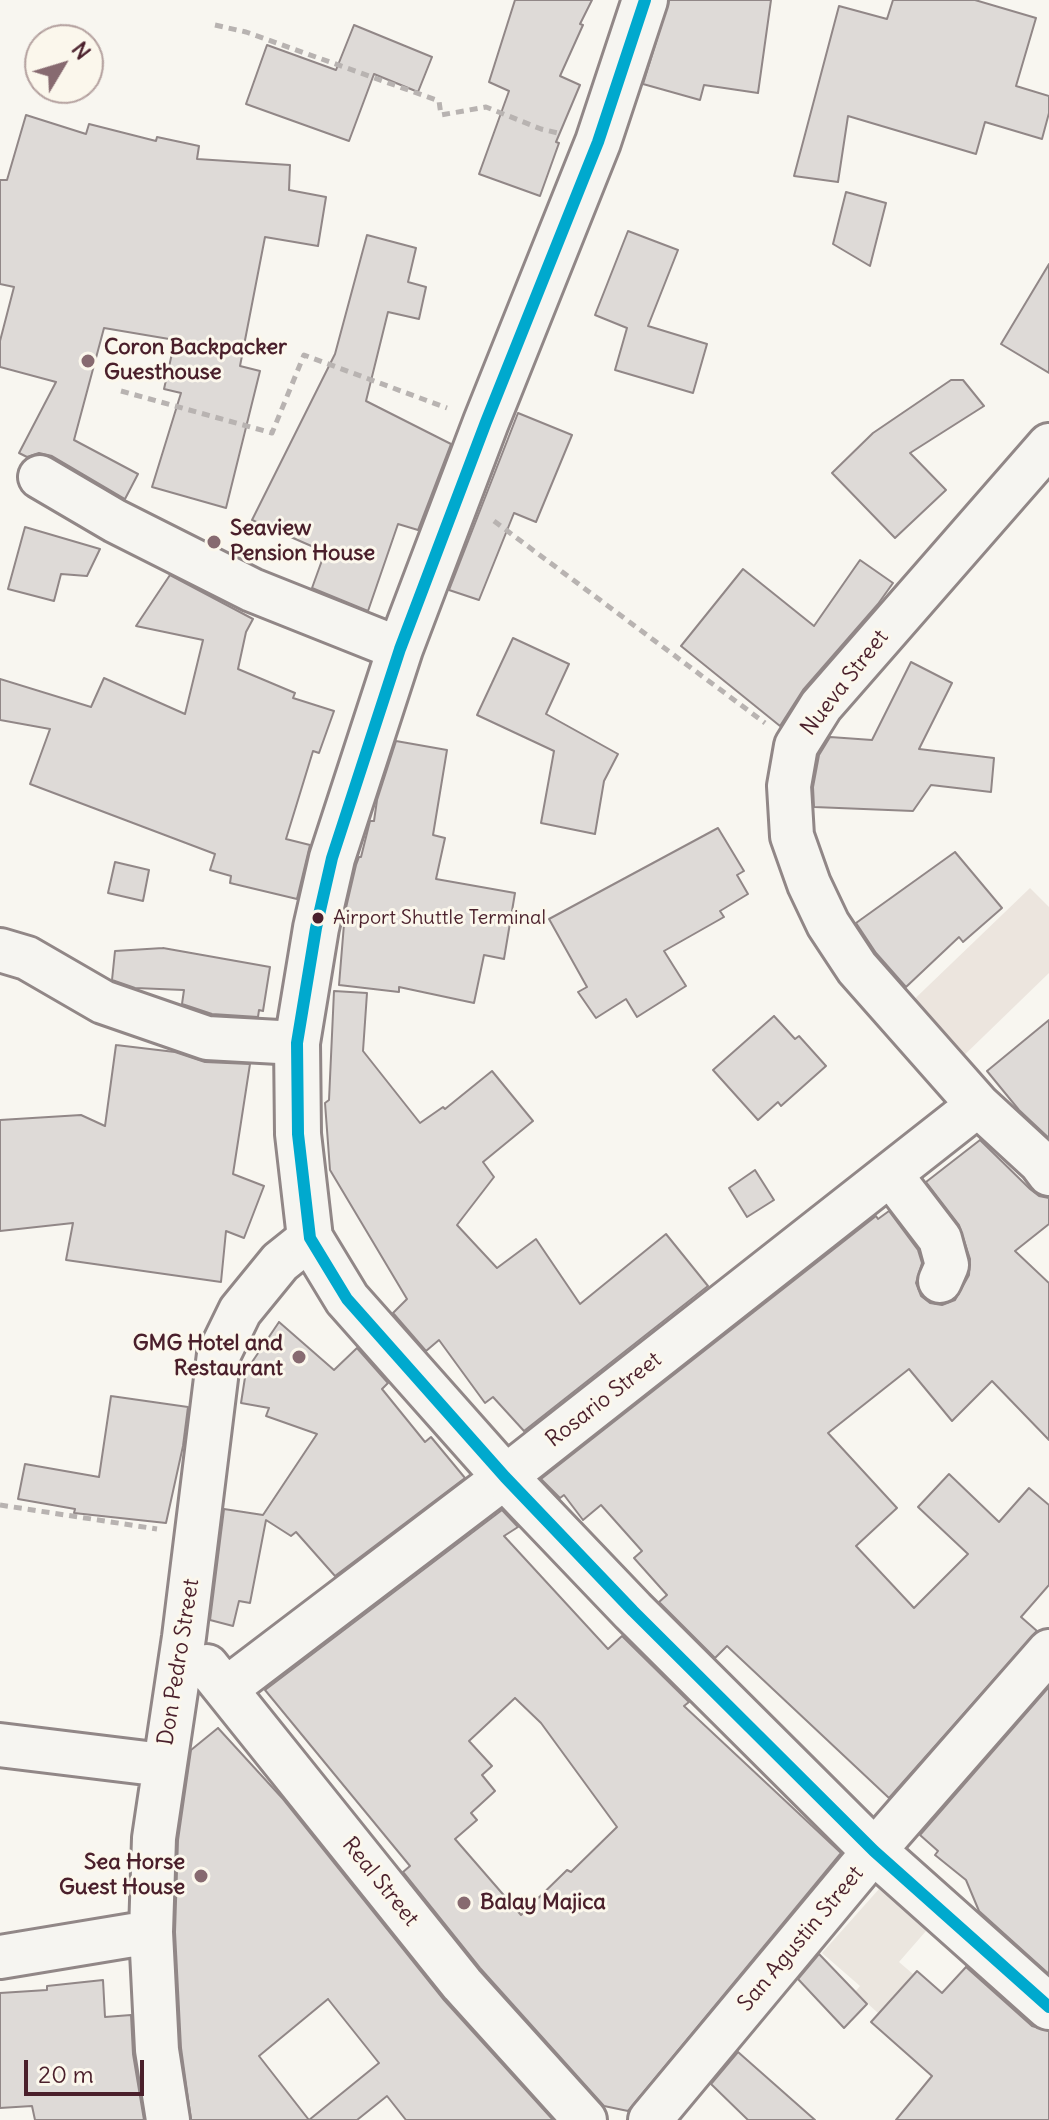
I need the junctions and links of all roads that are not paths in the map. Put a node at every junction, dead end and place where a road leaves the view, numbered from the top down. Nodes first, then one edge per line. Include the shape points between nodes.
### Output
1 (645, 0) edge
2 (1049, 445) edge
3 (40, 477) dead end
4 (400, 649) junction
5 (0, 950) edge
6 (297, 1043) junction
7 (978, 1105) junction
8 (1049, 1174) edge
9 (891, 1175) junction
10 (310, 1238) junction
11 (940, 1281) dead end
12 (505, 1477) junction
13 (184, 1637) junction
14 (1049, 1651) edge
15 (226, 1689) junction
16 (0, 1745) edge
17 (163, 1765) junction
18 (874, 1851) junction
19 (151, 1932) junction
20 (0, 1957) edge
21 (1049, 2007) edge
22 (168, 2120) edge
23 (585, 2120) edge
24 (650, 2120) edge

1 - 4 main road via 598,142
2 - 7 street, Nueva Street via 821,706 796,746 789,786 792,836 828,924 857,968
3 - 4 street via 252,590
4 - 6 main road via 332,858
5 - 6 street via 27,958 103,1002 207,1038
6 - 10 main road via 298,1134
7 - 8 street, Nueva Street
7 - 9 street, Rosario Street
9 - 11 street via 940,1239 947,1265
9 - 12 street, Rosario Street
10 - 12 main road via 347,1299
10 - 13 street, Don Pedro Street via 280,1262 240,1311 219,1354
12 - 15 street, Rosario Street
12 - 18 main road
13 - 15 street, Real Street
13 - 17 street, Don Pedro Street
14 - 18 street, San Agustin Street
15 - 23 street, Real Street via 462,1984
16 - 17 street
17 - 19 street, Don Pedro Street
18 - 21 main road
18 - 24 street, San Agustin Street
19 - 20 street
19 - 22 street, Don Pedro Street via 157,2050

